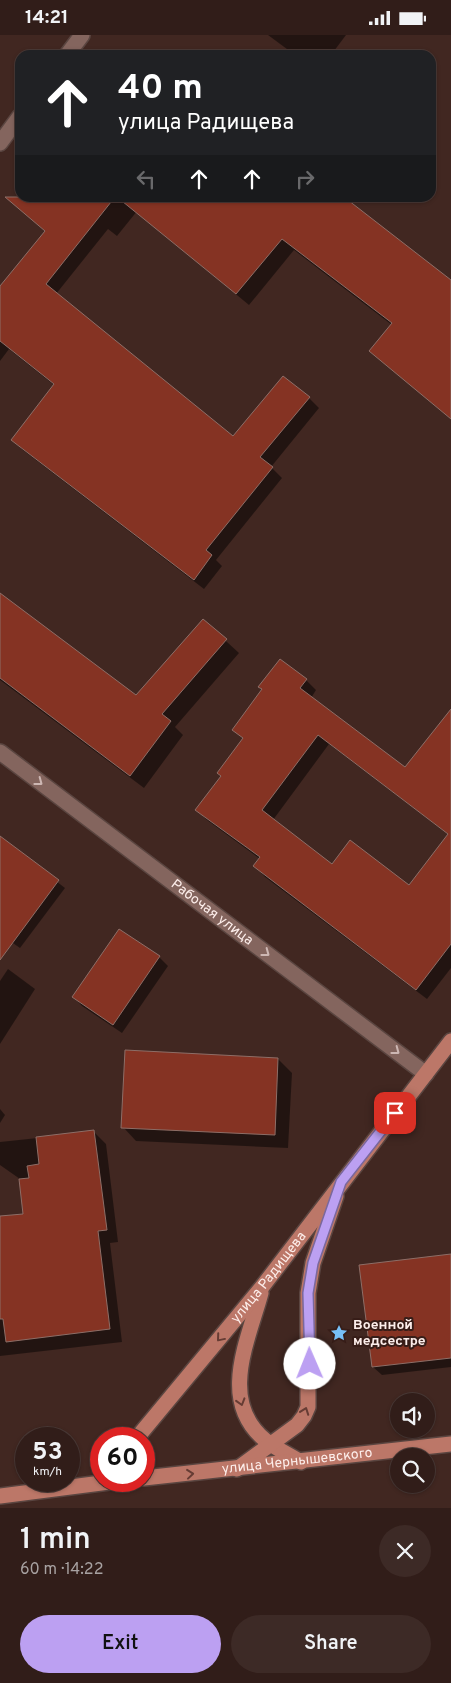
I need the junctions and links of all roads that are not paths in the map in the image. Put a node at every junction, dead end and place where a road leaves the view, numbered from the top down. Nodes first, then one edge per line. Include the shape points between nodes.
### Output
1 (82, 35) edge
2 (71, 50) edge
3 (15, 123) edge
4 (0, 143) edge
5 (0, 752) edge
6 (451, 1041) edge
7 (426, 1074) junction
8 (341, 1182) junction
9 (262, 1287) junction
10 (146, 1427) edge
11 (271, 1443) junction
12 (451, 1444) edge
13 (301, 1462) junction
14 (237, 1469) junction
15 (155, 1478) edge
16 (90, 1483) edge
17 (0, 1496) edge

1 - 2 street
3 - 4 street
5 -> 7 street, Рабочая улица
6 - 7 main road, улица Радищева
7 - 8 main road, улица Радищева
8 - 9 main road, улица Радищева
11 -> 8 main road via 297,1425 308,1407 308,1293 313,1263
9 -> 10 main road, улица Радищева
9 -> 11 main road via 240,1373 238,1394 254,1429
11 - 13 main road
11 - 14 main road
12 - 13 main road, улица Чернышевского
13 - 14 main road, улица Чернышевского
15 -> 14 main road, улица Чернышевского
16 - 17 main road

